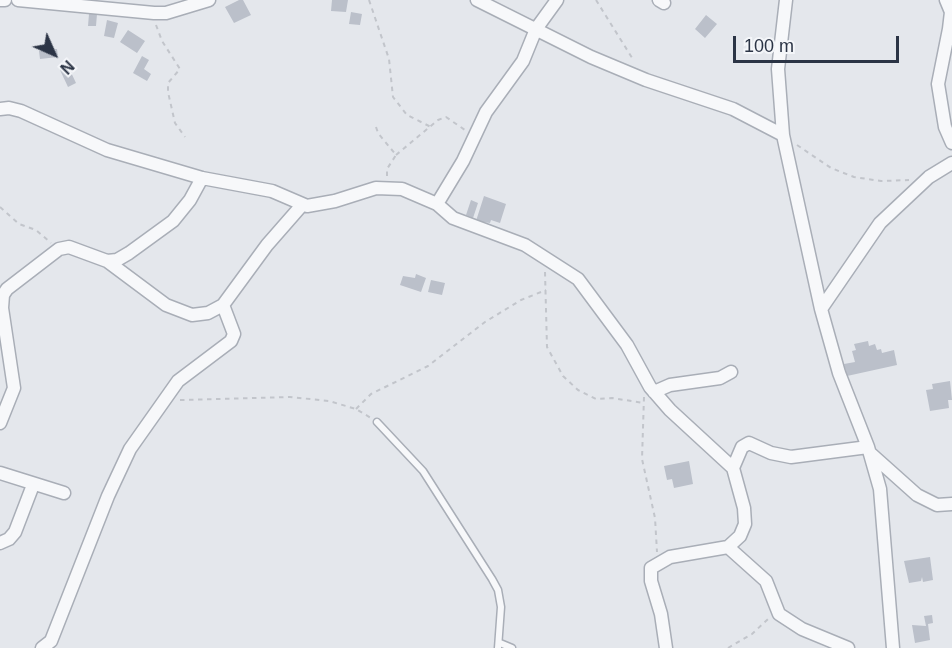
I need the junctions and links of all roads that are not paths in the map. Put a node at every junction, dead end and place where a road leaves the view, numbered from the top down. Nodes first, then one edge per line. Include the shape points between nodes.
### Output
1 (0, 0) edge
2 (5, 0) edge
3 (18, 0) edge
4 (205, 0) edge
5 (477, 0) edge
6 (557, 0) edge
7 (786, 0) edge
8 (946, 0) edge
9 (536, 29) junction
10 (0, 109) edge
11 (783, 135) junction
12 (952, 143) edge
13 (952, 163) edge
14 (202, 178) junction
15 (302, 204) junction
16 (437, 204) junction
17 (107, 261) junction
18 (1, 299) edge
19 (223, 305) junction
20 (821, 309) junction
21 (731, 372) dead end
22 (654, 392) junction
23 (377, 422) road end
24 (0, 423) edge
25 (869, 450) junction
26 (733, 468) junction
27 (0, 473) edge
28 (33, 485) junction
29 (63, 493) dead end
30 (952, 504) edge
31 (0, 543) edge
32 (728, 547) junction
33 (499, 645) edge
34 (42, 648) edge
35 (512, 648) edge
36 (666, 648) edge
37 (848, 648) edge
38 (893, 648) edge

1 - 2 street
3 - 4 street via 154,13
5 - 9 street
6 - 9 street
7 - 11 street via 778,69
8 - 12 street via 951,12 938,84 945,127
9 - 11 street via 646,80 733,109
9 - 16 street via 524,61 486,112
10 - 14 street via 21,111 107,150
11 - 20 street
13 - 20 street via 929,177 880,223
14 - 15 street via 272,191
14 - 17 street via 173,221 129,254
15 - 16 street via 312,206 390,187 414,192
15 - 19 street
16 - 22 street via 453,218 506,237 578,279 627,345
17 - 18 street via 79,249 59,249 7,289
17 - 19 street via 176,310 192,315 208,313
18 - 24 street via 14,388
19 - 34 street via 234,334 231,341 183,376 122,467 51,641
20 - 25 street via 839,373
21 - 22 street via 720,378 670,385
22 - 26 street
23 - 33 lane via 423,471 492,579 501,607
25 - 26 street via 791,457 749,443 736,456
25 - 30 street via 917,495 937,505
25 - 38 street via 879,489
26 - 32 street via 743,500 745,524 740,536
27 - 28 street
28 - 29 street
28 - 31 street via 12,536
32 - 36 street via 670,557 651,568
32 - 37 street via 766,580 779,614 802,629
33 - 35 lane

